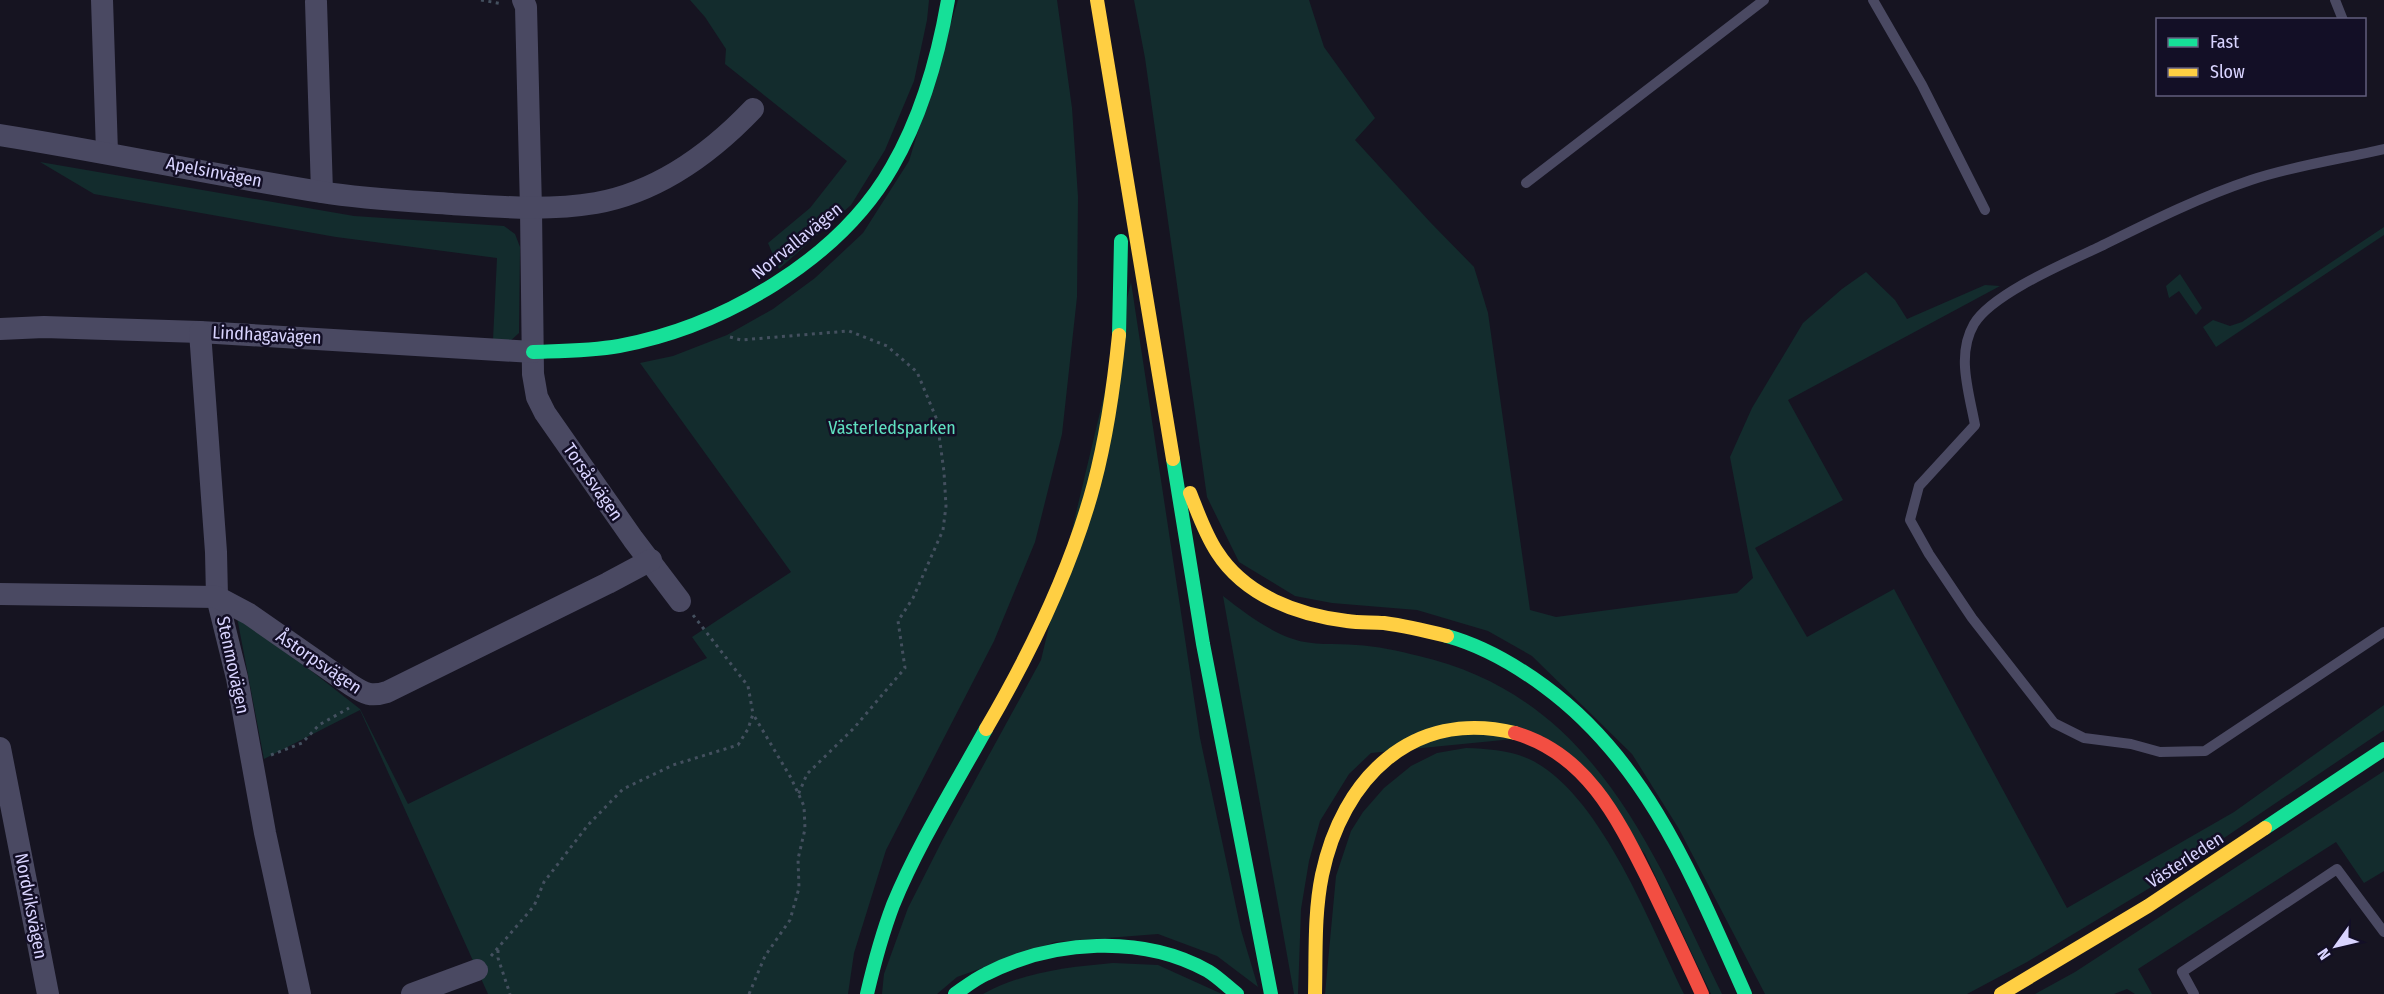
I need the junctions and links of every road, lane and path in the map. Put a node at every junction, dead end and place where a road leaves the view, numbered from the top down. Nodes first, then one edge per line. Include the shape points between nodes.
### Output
1 (102, 0) edge
2 (523, 0) edge
3 (948, 0) edge
4 (1097, 0) edge
5 (1764, 0) edge
6 (1873, 0) edge
7 (2335, 0) edge
8 (315, 2) dead end
9 (2342, 18) edge
10 (753, 110) dead end
11 (0, 135) edge
12 (2384, 149) edge
13 (107, 152) junction
14 (1526, 183) dead end
15 (1128, 188) junction
16 (321, 192) junction
17 (531, 209) junction
18 (1985, 210) dead end
19 (0, 328) edge
20 (200, 332) junction
21 (729, 337) dead end
22 (533, 352) junction
23 (1171, 358) dead end
24 (1190, 493) junction
25 (651, 560) junction
26 (0, 594) edge
27 (217, 597) junction
28 (680, 601) joint
29 (2384, 632) edge
30 (367, 695) junction
31 (753, 714) junction
32 (0, 748) edge
33 (2384, 749) edge
34 (252, 760) junction
35 (798, 795) junction
36 (1265, 891) dead end
37 (2384, 932) edge
38 (498, 949) junction
39 (477, 970) joint
40 (48, 994) edge
41 (300, 994) edge
42 (412, 994) edge
43 (510, 994) edge
44 (749, 994) edge
45 (867, 994) edge
46 (955, 994) edge
47 (1237, 994) edge
48 (1271, 994) edge
49 (1315, 994) edge
50 (1702, 994) edge
51 (1746, 994) edge
52 (2001, 994) edge
53 (2194, 994) edge

1 - 13 street
2 - 17 street
3 - 22 main road, Norrvallavägen via 942,40 911,130 880,184 831,241 765,292 710,321 618,346
4 - 15 main road
5 - 14 lane
6 - 18 lane via 1922,85
7 - 9 lane
8 - 16 street
10 - 17 street, Apelsinvägen via 714,146 643,189 597,202
11 - 13 street, Apelsinvägen
12 - 29 lane via 2253,179 2185,205 1987,308 1965,344 1964,366 1975,425 1919,486 1910,520 1972,618 2054,723 2084,738 2160,752 2205,751
13 - 16 street, Apelsinvägen
15 - 45 main road via 1122,223 1119,335 1089,502 1062,579 1023,663 924,838 896,899
15 - 48 main road via 1201,633
16 - 17 street, Apelsinvägen
17 - 22 street
19 - 20 street, Lindhagavägen
20 - 22 street, Lindhagavägen
20 - 27 street, Stenmovägen
21 - 35 path via 741,340 849,331 887,346 917,372 937,420 946,506 943,530 913,598 898,621 905,668 854,728 807,774
22 - 25 street, Torsåsvägen via 535,387 545,412
23 - 24 main road
24 - 36 main road
24 - 51 main road via 1221,558 1248,586 1265,597 1304,613 1434,633 1477,647 1514,665 1599,734 1642,789 1669,834
25 - 28 street, Torsåsvägen
25 - 30 street, Åstorpsvägen via 387,692
26 - 27 street, Åstorpsvägen
27 - 30 street, Åstorpsvägen via 249,614
27 - 34 street, Stenmovägen
28 - 31 path via 748,686
30 - 34 path via 356,707 347,708 319,725 302,743
31 - 35 path
31 - 38 path via 738,745 673,765 623,789 588,825 544,882 534,906
32 - 40 street, Nordviksvägen
33 - 52 main road, Västerleden via 2148,906
34 - 41 street, Stenmovägen
35 - 44 path via 804,806 805,829 798,859 799,888 790,920 765,956
37 - 53 lane via 2337,869 2182,972
38 - 39 path
38 - 43 path
39 - 42 street
46 - 47 main road via 1014,960 1056,951 1119,946 1187,959 1209,970
49 - 50 main road via 1316,927 1325,860 1346,805 1372,770 1395,750 1434,732 1459,727 1492,727 1523,734 1554,749 1581,771 1624,831

